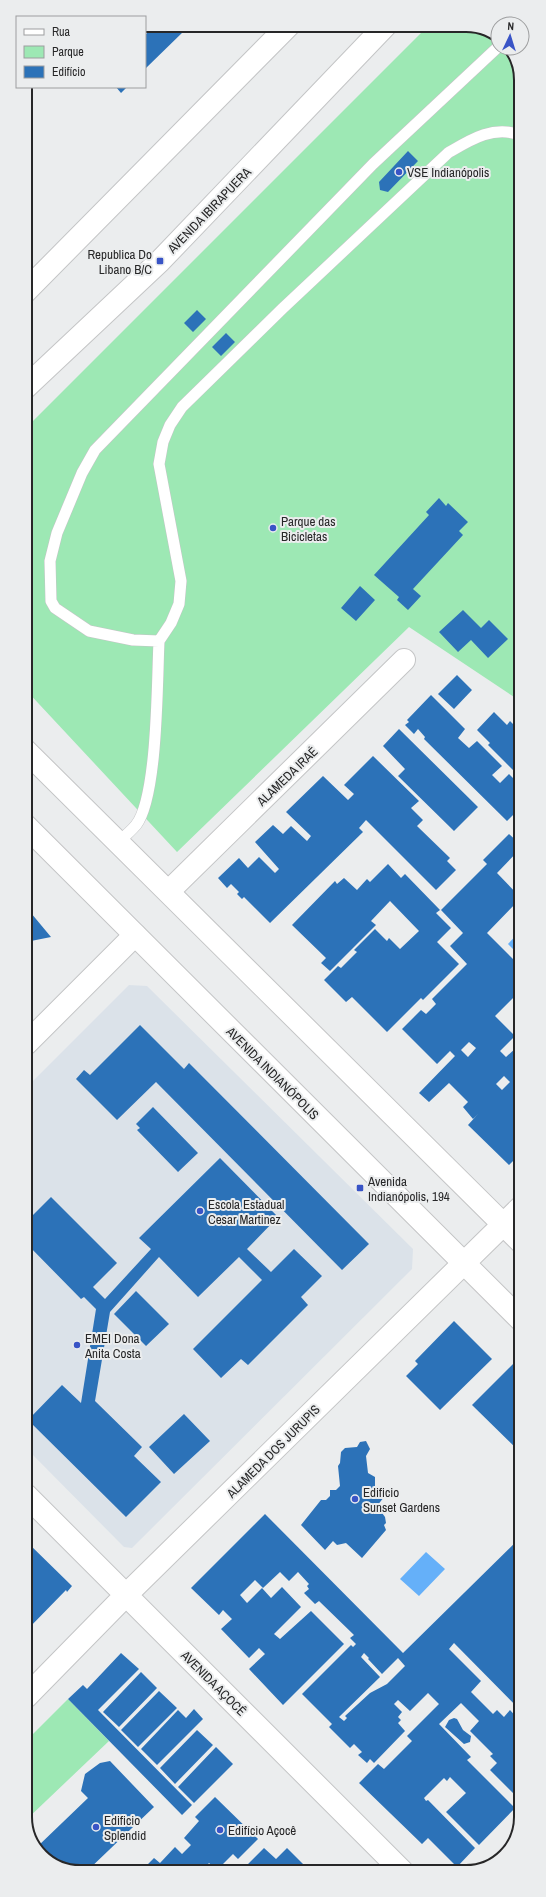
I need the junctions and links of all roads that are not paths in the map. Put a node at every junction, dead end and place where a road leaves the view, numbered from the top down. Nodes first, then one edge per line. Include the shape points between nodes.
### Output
1 (282, 32) edge
2 (379, 32) edge
3 (490, 54) edge
4 (514, 132) edge
5 (32, 285) edge
6 (32, 381) edge
7 (158, 641) junction
8 (404, 660) dead end
9 (32, 757) edge
10 (32, 831) edge
11 (118, 842) junction
12 (169, 891) junction
13 (136, 935) junction
14 (32, 1038) edge
15 (514, 1214) edge
16 (503, 1224) junction
17 (514, 1235) edge
18 (463, 1263) junction
19 (514, 1313) edge
20 (32, 1501) edge
21 (126, 1595) junction
22 (32, 1690) edge
23 (396, 1865) edge

1 - 5 main road
2 - 6 main road, AVENIDA IBIRAPUERA via 160,261
3 - 7 lane via 373,164 95,450 88,462 57,533 50,561 51,601 55,608 88,631 133,640
4 - 7 lane via 493,132 474,138 448,153 282,309 182,407 170,424 159,464 181,581 179,604 171,623
7 - 11 lane via 149,784 144,809 136,825
8 - 12 main road, ALAMEDA IRAÉ
9 - 11 main road
10 - 13 main road, AVENIDA INDIANÓPOLIS
11 - 12 main road
12 - 16 main road
13 - 14 main road
13 - 18 main road, AVENIDA INDIANÓPOLIS
15 - 16 main road, ALAMEDA DOS JURUPIS
16 - 17 main road
16 - 18 main road, ALAMEDA DOS JURUPIS
18 - 19 main road, AVENIDA INDIANÓPOLIS
18 - 21 main road, ALAMEDA DOS JURUPIS
20 - 21 main road, AVENIDA AÇOCÊ
21 - 22 main road, ALAMEDA DOS JURUPIS
21 - 23 main road, AVENIDA AÇOCÊ

